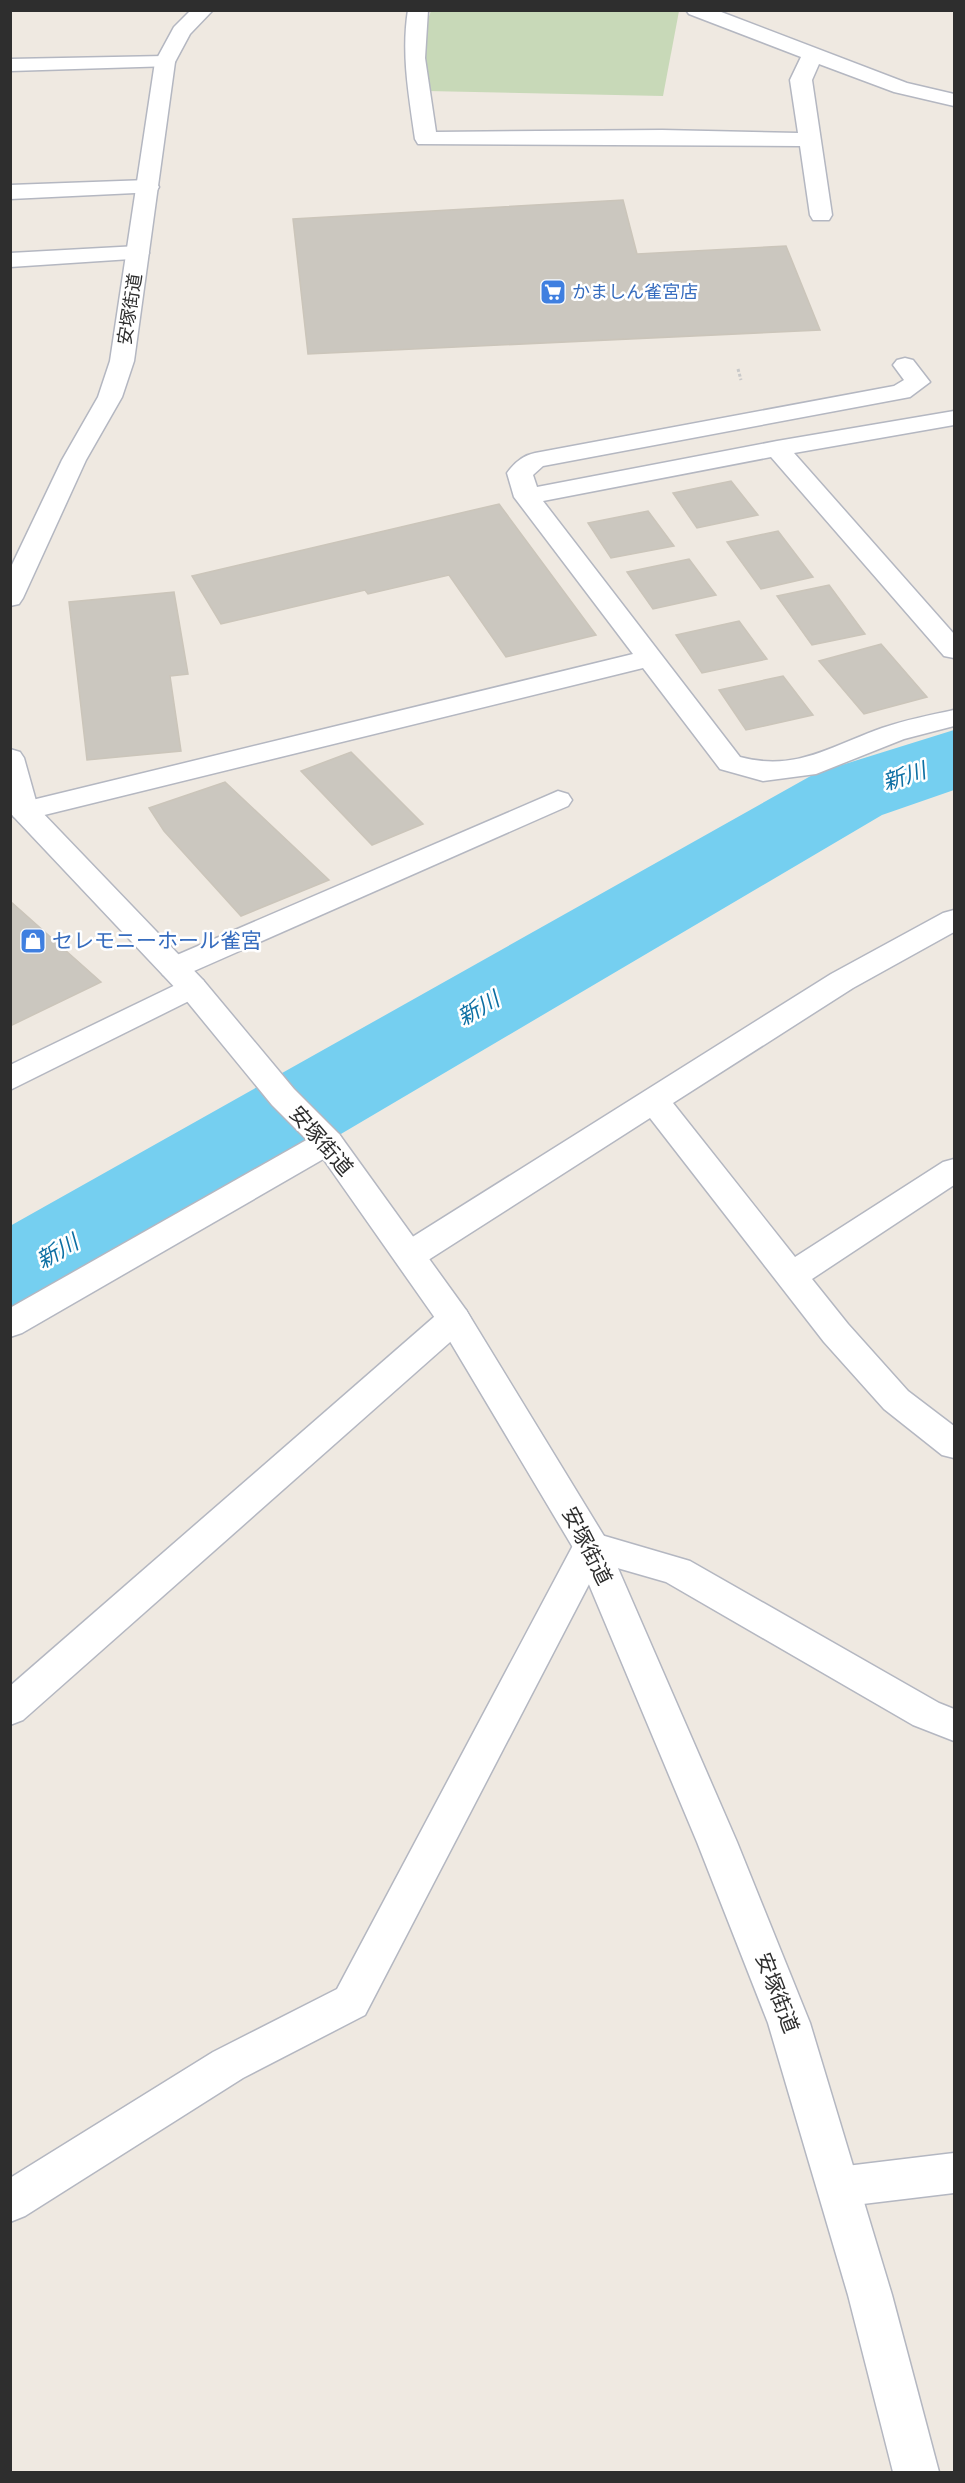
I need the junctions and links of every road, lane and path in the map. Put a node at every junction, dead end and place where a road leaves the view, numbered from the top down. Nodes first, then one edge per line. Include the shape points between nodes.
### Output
1 (203, 10) edge
2 (418, 10) edge
3 (696, 10) edge
4 (812, 55) junction
5 (165, 62) junction
6 (10, 65) edge
7 (954, 100) edge
8 (811, 140) junction
9 (148, 187) junction
10 (10, 192) edge
11 (821, 215) dead end
12 (138, 253) junction
13 (10, 260) edge
14 (905, 365) dead end
15 (954, 418) edge
16 (777, 448) junction
17 (527, 497) junction
18 (10, 598) edge
19 (954, 650) edge
20 (649, 658) junction
21 (954, 718) edge
22 (10, 758) edge
23 (558, 800) dead end
24 (24, 811) junction
25 (954, 920) edge
26 (183, 978) junction
27 (10, 1079) edge
28 (654, 1100) junction
29 (319, 1134) junction
30 (954, 1170) edge
31 (410, 1255) junction
32 (792, 1276) junction
33 (454, 1319) junction
34 (10, 1324) edge
35 (954, 1446) edge
36 (591, 1546) junction
37 (10, 1709) edge
38 (954, 1725) edge
39 (954, 2173) edge
40 (838, 2187) junction
41 (10, 2202) edge
42 (916, 2472) edge

1 - 5 street, 安塚街道 via 181,31
2 - 8 street via 414,26 426,139 662,136
3 - 4 street
4 - 7 street via 902,88
4 - 8 street via 801,80
5 - 6 street
5 - 9 street, 安塚街道
8 - 11 street
9 - 10 street
9 - 12 street, 安塚街道
12 - 13 street
12 - 18 street, 安塚街道 via 122,360 110,397 74,460
14 - 17 street via 918,382 901,392 535,460 520,473
15 - 16 street
16 - 17 street
16 - 19 street
17 - 20 street
20 - 21 street via 730,763 763,772 806,768 894,733
20 - 24 street
22 - 24 street, 安塚街道
23 - 26 street
24 - 26 street, 安塚街道
25 - 28 street via 842,981
26 - 27 street
26 - 29 street, 安塚街道
28 - 31 street
28 - 32 street
29 - 31 street, 安塚街道
29 - 34 street
30 - 32 street
31 - 33 street, 安塚街道
32 - 35 street via 896,1400
33 - 36 street, 安塚街道
33 - 37 street
36 - 38 street via 677,1571 926,1714
36 - 40 street, 安塚街道 via 789,2023
36 - 41 street via 351,2002 228,2065
39 - 40 street
40 - 42 street, 安塚街道

